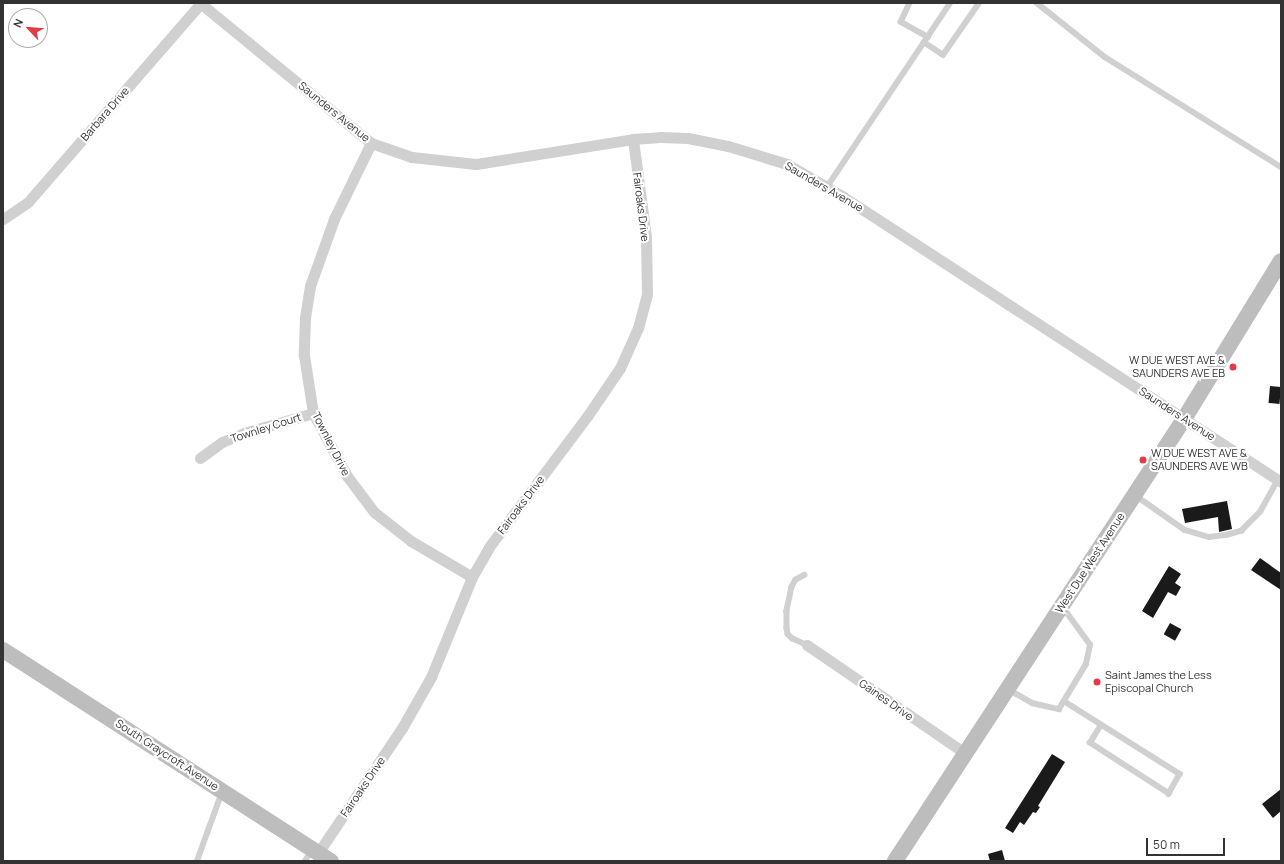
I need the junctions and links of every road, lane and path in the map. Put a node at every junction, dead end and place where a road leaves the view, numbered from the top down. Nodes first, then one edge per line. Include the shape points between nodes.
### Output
1 (201, 3) edge
2 (910, 3) edge
3 (949, 3) edge
4 (979, 3) edge
5 (1037, 3) edge
6 (928, 37) junction
7 (924, 42) junction
8 (633, 139) junction
9 (371, 143) junction
10 (1281, 167) edge
11 (827, 187) junction
12 (3, 219) edge
13 (1281, 261) edge
14 (313, 413) junction
15 (1184, 419) junction
16 (200, 458) dead end
17 (1280, 481) edge
18 (1134, 495) junction
19 (805, 575) dead end
20 (472, 577) junction
21 (1062, 606) junction
22 (807, 645) joint
23 (3, 650) edge
24 (1008, 689) junction
25 (1064, 701) junction
26 (1101, 725) junction
27 (966, 754) junction
28 (222, 791) junction
29 (317, 856) edge
30 (898, 860) edge
31 (198, 861) edge

1 - 9 street, Saunders Avenue
1 - 12 street, Barbara Drive via 28,202
2 - 6 lane via 901,22
3 - 6 lane
4 - 7 lane via 943,55
5 - 10 lane via 1105,57
6 - 7 lane
7 - 11 lane
8 - 9 street, Saunders Avenue via 476,164 412,157
8 - 11 street, Saunders Avenue via 688,138 728,146 787,164
8 - 20 street, Fairoaks Drive via 646,237 648,294 638,328 620,368 584,421 489,547
9 - 14 street, Townley Drive via 334,219 310,286 305,317 304,355
11 - 15 street, Saunders Avenue
13 - 15 main road, West Due West Avenue
14 - 16 street, Townley Court via 237,436 222,442
14 - 20 street, Townley Drive via 347,476 374,512 410,541
15 - 17 street, Saunders Avenue
15 - 18 main road, West Due West Avenue
17 - 18 lane via 1260,512 1241,531 1209,537 1186,530
18 - 21 main road, West Due West Avenue
19 - 22 lane via 796,580 792,587 787,611 787,628 792,638
20 - 29 street, Fairoaks Drive via 431,676 402,728
21 - 24 main road, West Due West Avenue
21 - 25 lane via 1090,645 1086,664
22 - 27 street, Gaines Drive
23 - 28 main road, South Graycroft Avenue
24 - 25 lane via 1032,703 1059,709
24 - 27 main road, West Due West Avenue
25 - 26 lane
26 - 26 lane via 1180,774 1169,794 1090,743
27 - 30 main road, West Due West Avenue
28 - 29 main road, South Graycroft Avenue
28 - 31 lane

